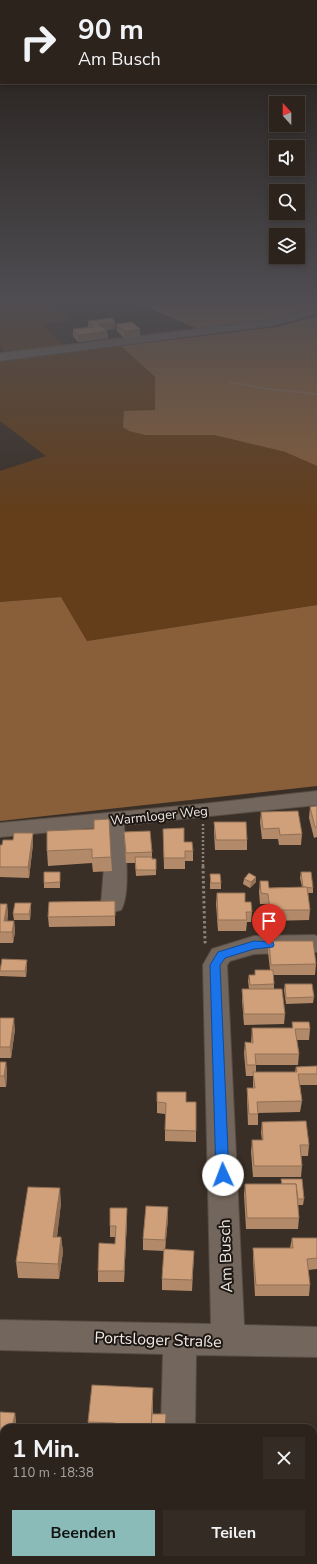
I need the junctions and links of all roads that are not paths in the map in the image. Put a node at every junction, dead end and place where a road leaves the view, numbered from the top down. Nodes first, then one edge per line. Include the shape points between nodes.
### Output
1 (317, 798) edge
2 (113, 820) junction
3 (0, 830) edge
4 (113, 904) edge
5 (314, 944) edge
6 (0, 1334) edge
7 (180, 1339) junction
8 (228, 1341) junction
9 (317, 1342) edge
10 (178, 1424) edge

1 - 2 street, Warmloger Weg
2 - 3 street, Warmloger Weg
2 - 4 street
5 - 8 street, Am Busch via 254,945 221,955 215,965
6 - 7 street, Portsloger Straße
7 - 8 street, Portsloger Straße
7 - 10 street
8 - 9 street, Portsloger Straße

